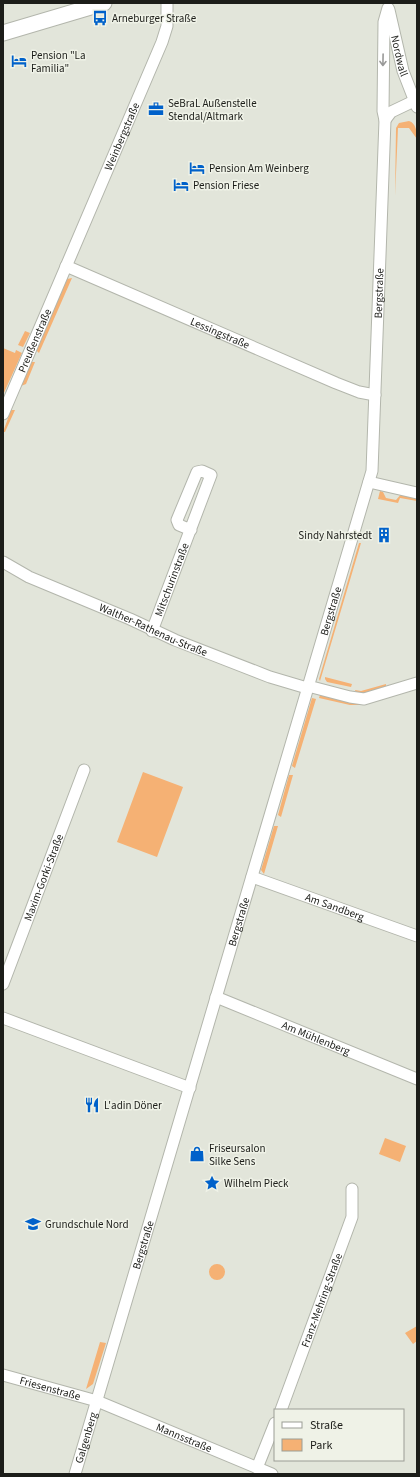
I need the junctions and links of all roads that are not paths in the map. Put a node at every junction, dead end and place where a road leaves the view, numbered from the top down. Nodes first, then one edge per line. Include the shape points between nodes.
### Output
1 (104, 3) edge
2 (167, 3) edge
3 (388, 5) edge
4 (3, 33) edge
5 (416, 104) edge
6 (385, 120) junction
7 (66, 266) junction
8 (375, 395) junction
9 (3, 414) edge
10 (369, 482) junction
11 (417, 493) edge
12 (191, 530) junction
13 (3, 562) edge
14 (152, 631) junction
15 (417, 683) edge
16 (308, 687) junction
17 (84, 770) dead end
18 (252, 877) junction
19 (417, 936) edge
20 (3, 984) edge
21 (216, 997) junction
22 (3, 1018) edge
23 (417, 1079) edge
24 (190, 1088) junction
25 (352, 1189) dead end
26 (3, 1375) edge
27 (97, 1402) junction
28 (281, 1409) edge
29 (274, 1426) edge
30 (257, 1468) junction
31 (75, 1474) edge
32 (272, 1474) edge

1 - 4 main road
2 - 7 street, Weinbergstraße via 167,26 162,42
3 - 5 street, Nordwall via 401,64
3 -> 6 street, Bergstraße via 384,22
5 - 6 street via 391,112
6 - 8 street, Bergstraße
7 - 8 street, Lessingstraße via 336,383
7 - 9 street, Preußenstraße
8 - 10 street, Bergstraße via 373,460
10 - 11 street
10 - 16 street, Bergstraße
12 - 12 street, Mitschurinstraße via 211,475 202,471 197,472 177,520 179,525
12 - 14 street, Mitschurinstraße
13 - 14 street, Walther-Rathenau-Straße via 30,577
14 - 16 street, Walther-Rathenau-Straße via 249,669
15 - 16 street, Walther-Rathenau-Straße via 364,699
16 - 18 street, Bergstraße
17 - 20 street, Maxim-Gorki-Straße
18 - 19 street, Am Sandberg
18 - 21 street, Bergstraße
21 - 23 street, Am Mühlenberg
21 - 24 street, Bergstraße
22 - 24 street
24 - 27 street, Bergstraße
25 - 28 street, Franz-Mehring-Straße via 352,1217
26 - 27 street, Friesenstraße
27 - 30 street, Mannsstraße
27 - 31 street, Galgenberg
29 - 30 street
30 - 32 street, Mannsstraße

